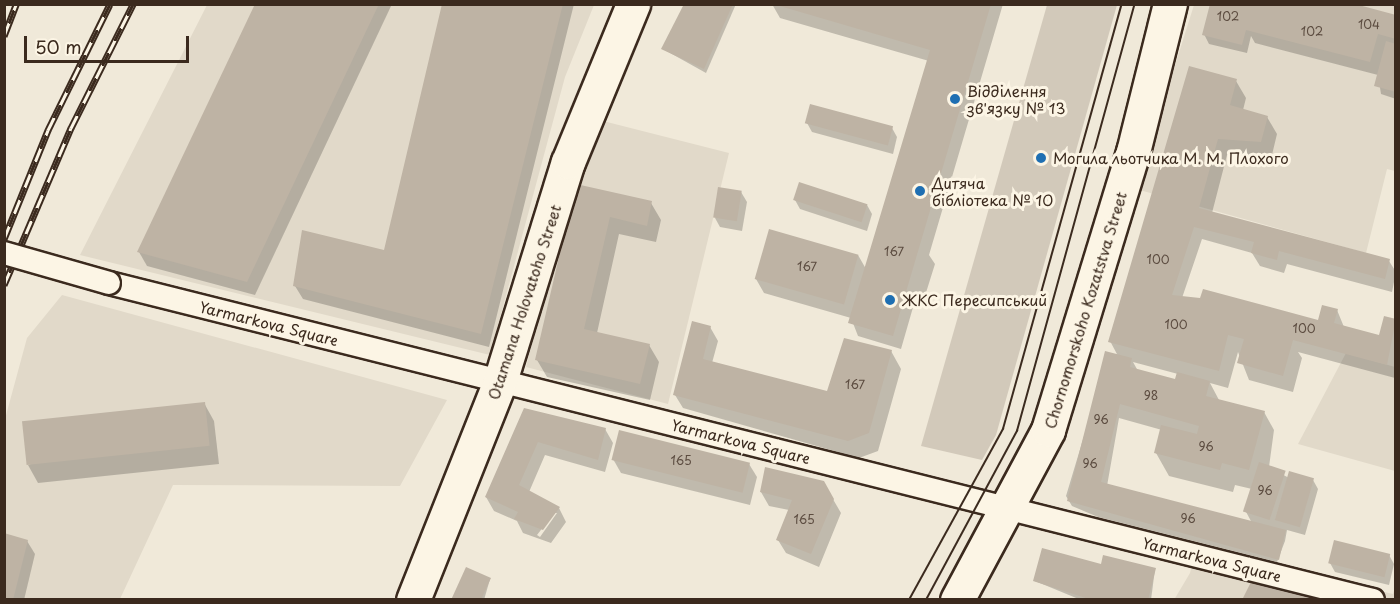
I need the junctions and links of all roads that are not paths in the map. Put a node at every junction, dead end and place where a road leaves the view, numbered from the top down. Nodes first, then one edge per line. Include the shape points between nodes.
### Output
1 (633, 4) edge
2 (1170, 4) edge
3 (4, 253) edge
4 (500, 381) junction
5 (1007, 508) junction
6 (413, 600) edge
7 (957, 600) edge
8 (1373, 600) edge

1 - 4 main road, Otamana Holovatoho Street via 568,162
2 - 5 main road, Chornomorskoho Kozatstva Street via 1133,152 1048,430
3 - 4 street, Yarmarkova Square, bridge
4 - 5 street, Yarmarkova Square
4 - 6 main road, Otamana Holovatoho Street
5 - 7 main road, Chornomorskoho Kozatstva Street
5 - 8 street, Yarmarkova Square

